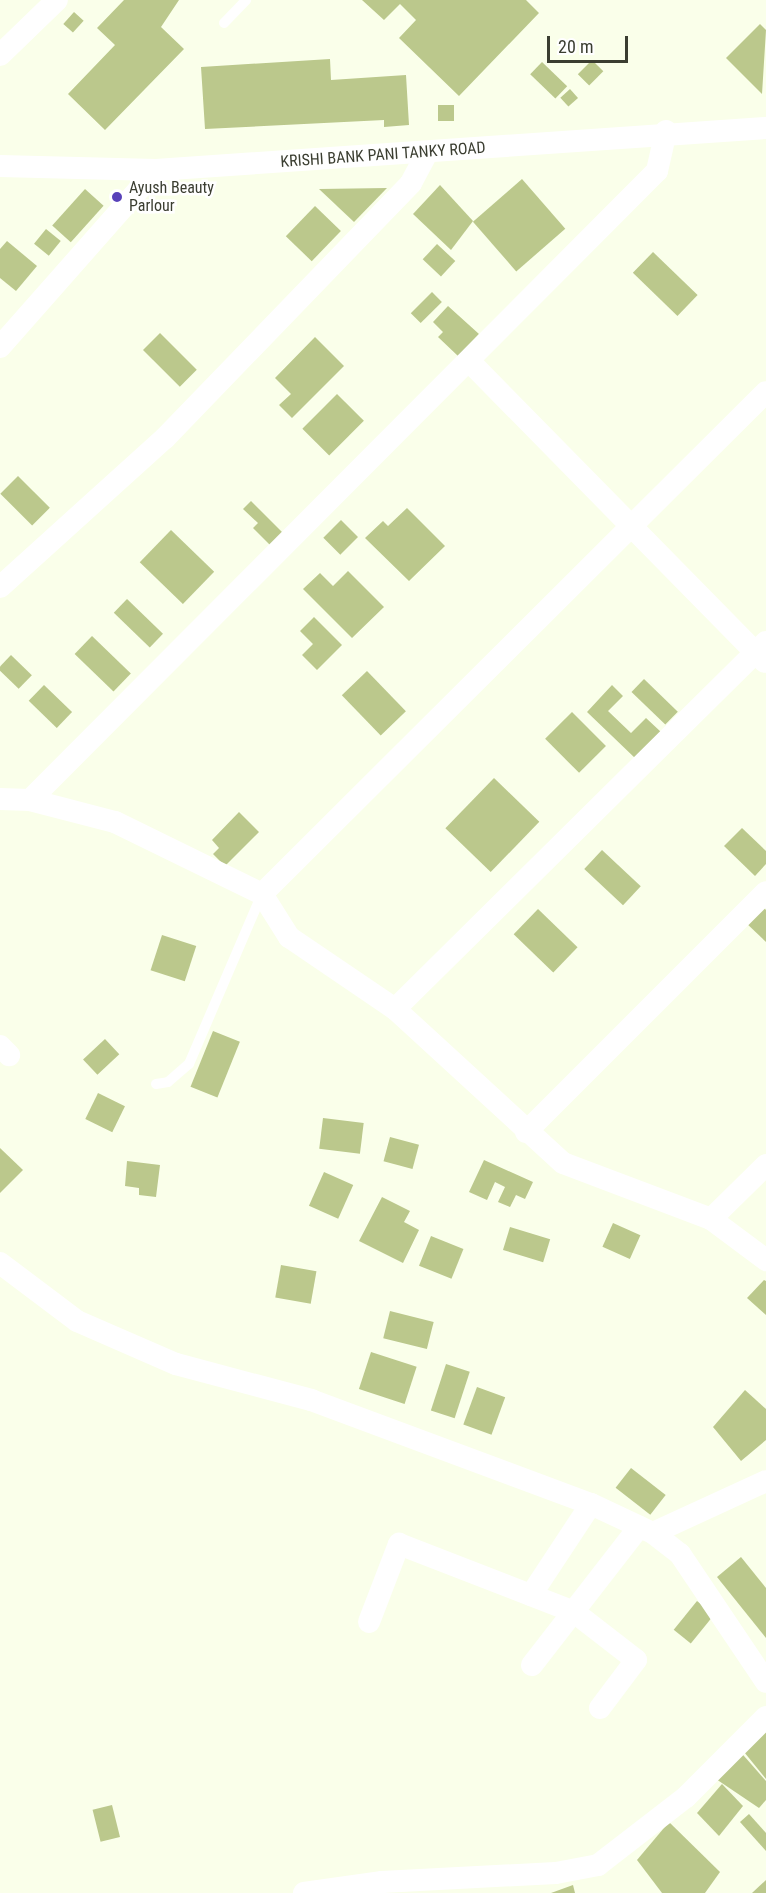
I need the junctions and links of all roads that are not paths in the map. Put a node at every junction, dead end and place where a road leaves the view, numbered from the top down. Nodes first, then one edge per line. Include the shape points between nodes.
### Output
1 (57, 0) edge
2 (246, 0) edge
3 (224, 23) dead end
4 (0, 55) edge
5 (766, 128) edge
6 (666, 131) junction
7 (427, 153) junction
8 (0, 166) edge
9 (156, 170) junction
10 (0, 347) edge
11 (471, 363) junction
12 (766, 392) edge
13 (628, 526) junction
14 (0, 587) edge
15 (762, 652) edge
16 (0, 799) edge
17 (30, 800) junction
18 (766, 892) edge
19 (262, 894) junction
20 (395, 1009) junction
21 (156, 1084) dead end
22 (526, 1132) junction
23 (766, 1165) edge
24 (711, 1219) junction
25 (766, 1260) edge
26 (0, 1263) edge
27 (766, 1481) edge
28 (591, 1504) junction
29 (646, 1530) junction
30 (531, 1595) junction
31 (574, 1612) junction
32 (369, 1622) dead end
33 (532, 1665) dead end
34 (766, 1682) edge
35 (600, 1708) dead end
36 (766, 1718) edge
37 (304, 1893) edge

1 - 4 street
2 - 3 lane
5 - 6 street, KRISHI BANK PANI TANKY ROAD
6 - 7 street, KRISHI BANK PANI TANKY ROAD
6 - 11 street via 657,171 553,271
7 - 9 street, KRISHI BANK PANI TANKY ROAD
7 - 14 street via 411,183 165,438
8 - 9 street, KRISHI BANK PANI TANKY ROAD
9 - 10 street
11 - 13 street
11 - 17 street
12 - 13 street
13 - 15 street
13 - 19 street
15 - 20 street
16 - 17 street
17 - 19 street via 115,822
18 - 22 street
19 - 20 street via 289,937
19 - 21 lane via 189,1064 168,1082
20 - 22 street
22 - 24 street via 562,1163
23 - 24 street
24 - 25 street
26 - 28 street via 77,1321 176,1364 311,1400
27 - 29 street
28 - 29 street
28 - 30 street
29 - 31 street
29 - 34 street via 680,1554
30 - 31 street
30 - 32 street via 399,1544
31 - 33 street
31 - 35 street via 636,1660
36 - 37 street via 687,1797 598,1865 556,1873 382,1882

